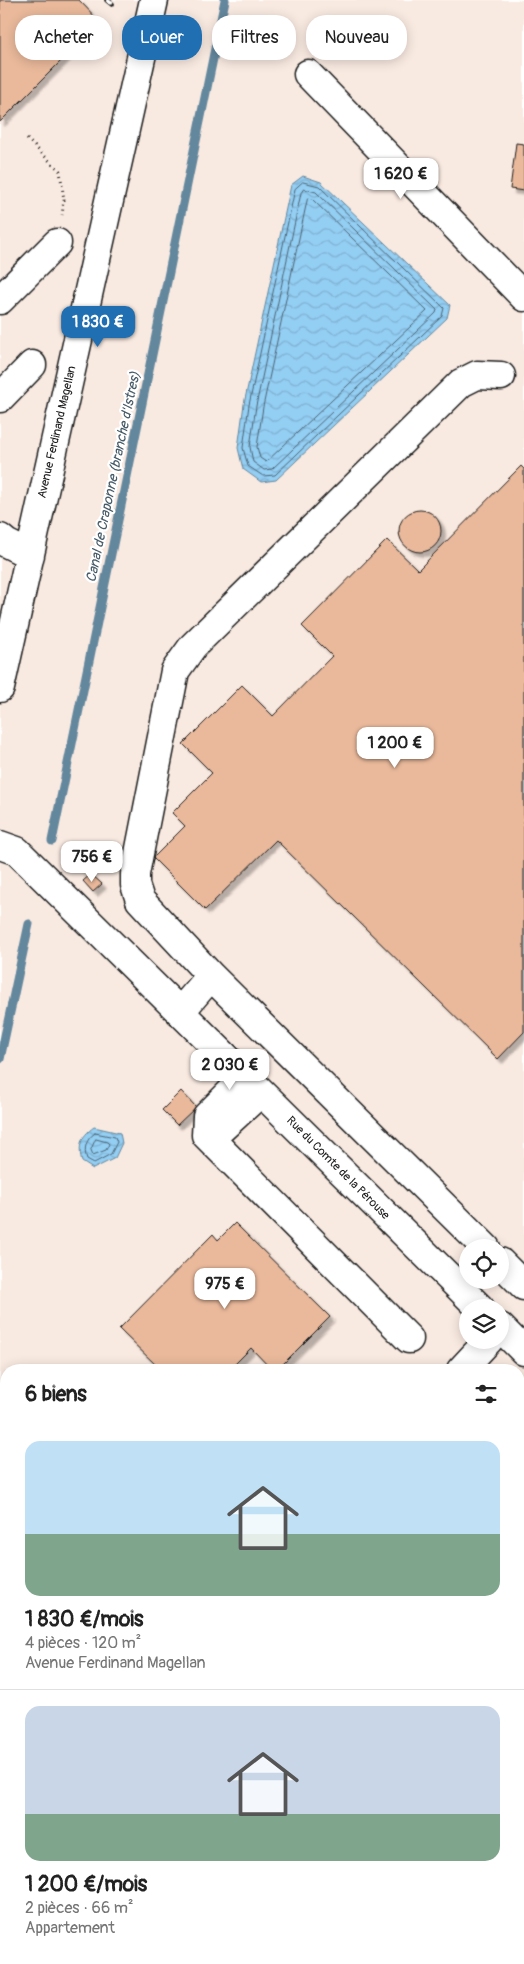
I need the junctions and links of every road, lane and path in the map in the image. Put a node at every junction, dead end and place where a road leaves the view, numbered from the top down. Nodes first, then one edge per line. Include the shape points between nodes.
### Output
1 (154, 0) edge
2 (308, 74) dead end
3 (27, 139) dead end
4 (57, 243) joint
5 (524, 297) edge
6 (0, 300) edge
7 (32, 365) dead end
8 (501, 376) dead end
9 (0, 398) edge
10 (0, 538) edge
11 (30, 556) junction
12 (5, 614) edge
13 (0, 688) edge
14 (0, 845) edge
15 (211, 976) junction
16 (180, 1012) junction
17 (253, 1084) junction
18 (477, 1239) edge
19 (509, 1271) edge
20 (524, 1286) edge
21 (471, 1299) edge
22 (509, 1337) edge
23 (409, 1339) dead end
24 (480, 1349) edge
25 (524, 1351) edge
26 (464, 1364) edge

1 - 11 street, Avenue Ferdinand Magellan
2 - 5 street
3 - 4 path via 60,171 64,200
4 - 6 street
7 - 9 street
8 - 15 street via 477,375 461,382 193,646 175,671 135,885 140,900
10 - 11 street
11 - 12 street, Avenue Ferdinand Magellan
12 - 13 street, Avenue Ferdinand Magellan
14 - 16 street, Rue du Comte de la Pérouse via 17,851
15 - 16 street
15 - 18 street
16 - 17 street, Rue du Comte de la Pérouse
17 - 21 street, Rue du Comte de la Pérouse
17 - 23 street via 207,1116 206,1135
19 - 20 street
22 - 25 street
24 - 26 street

